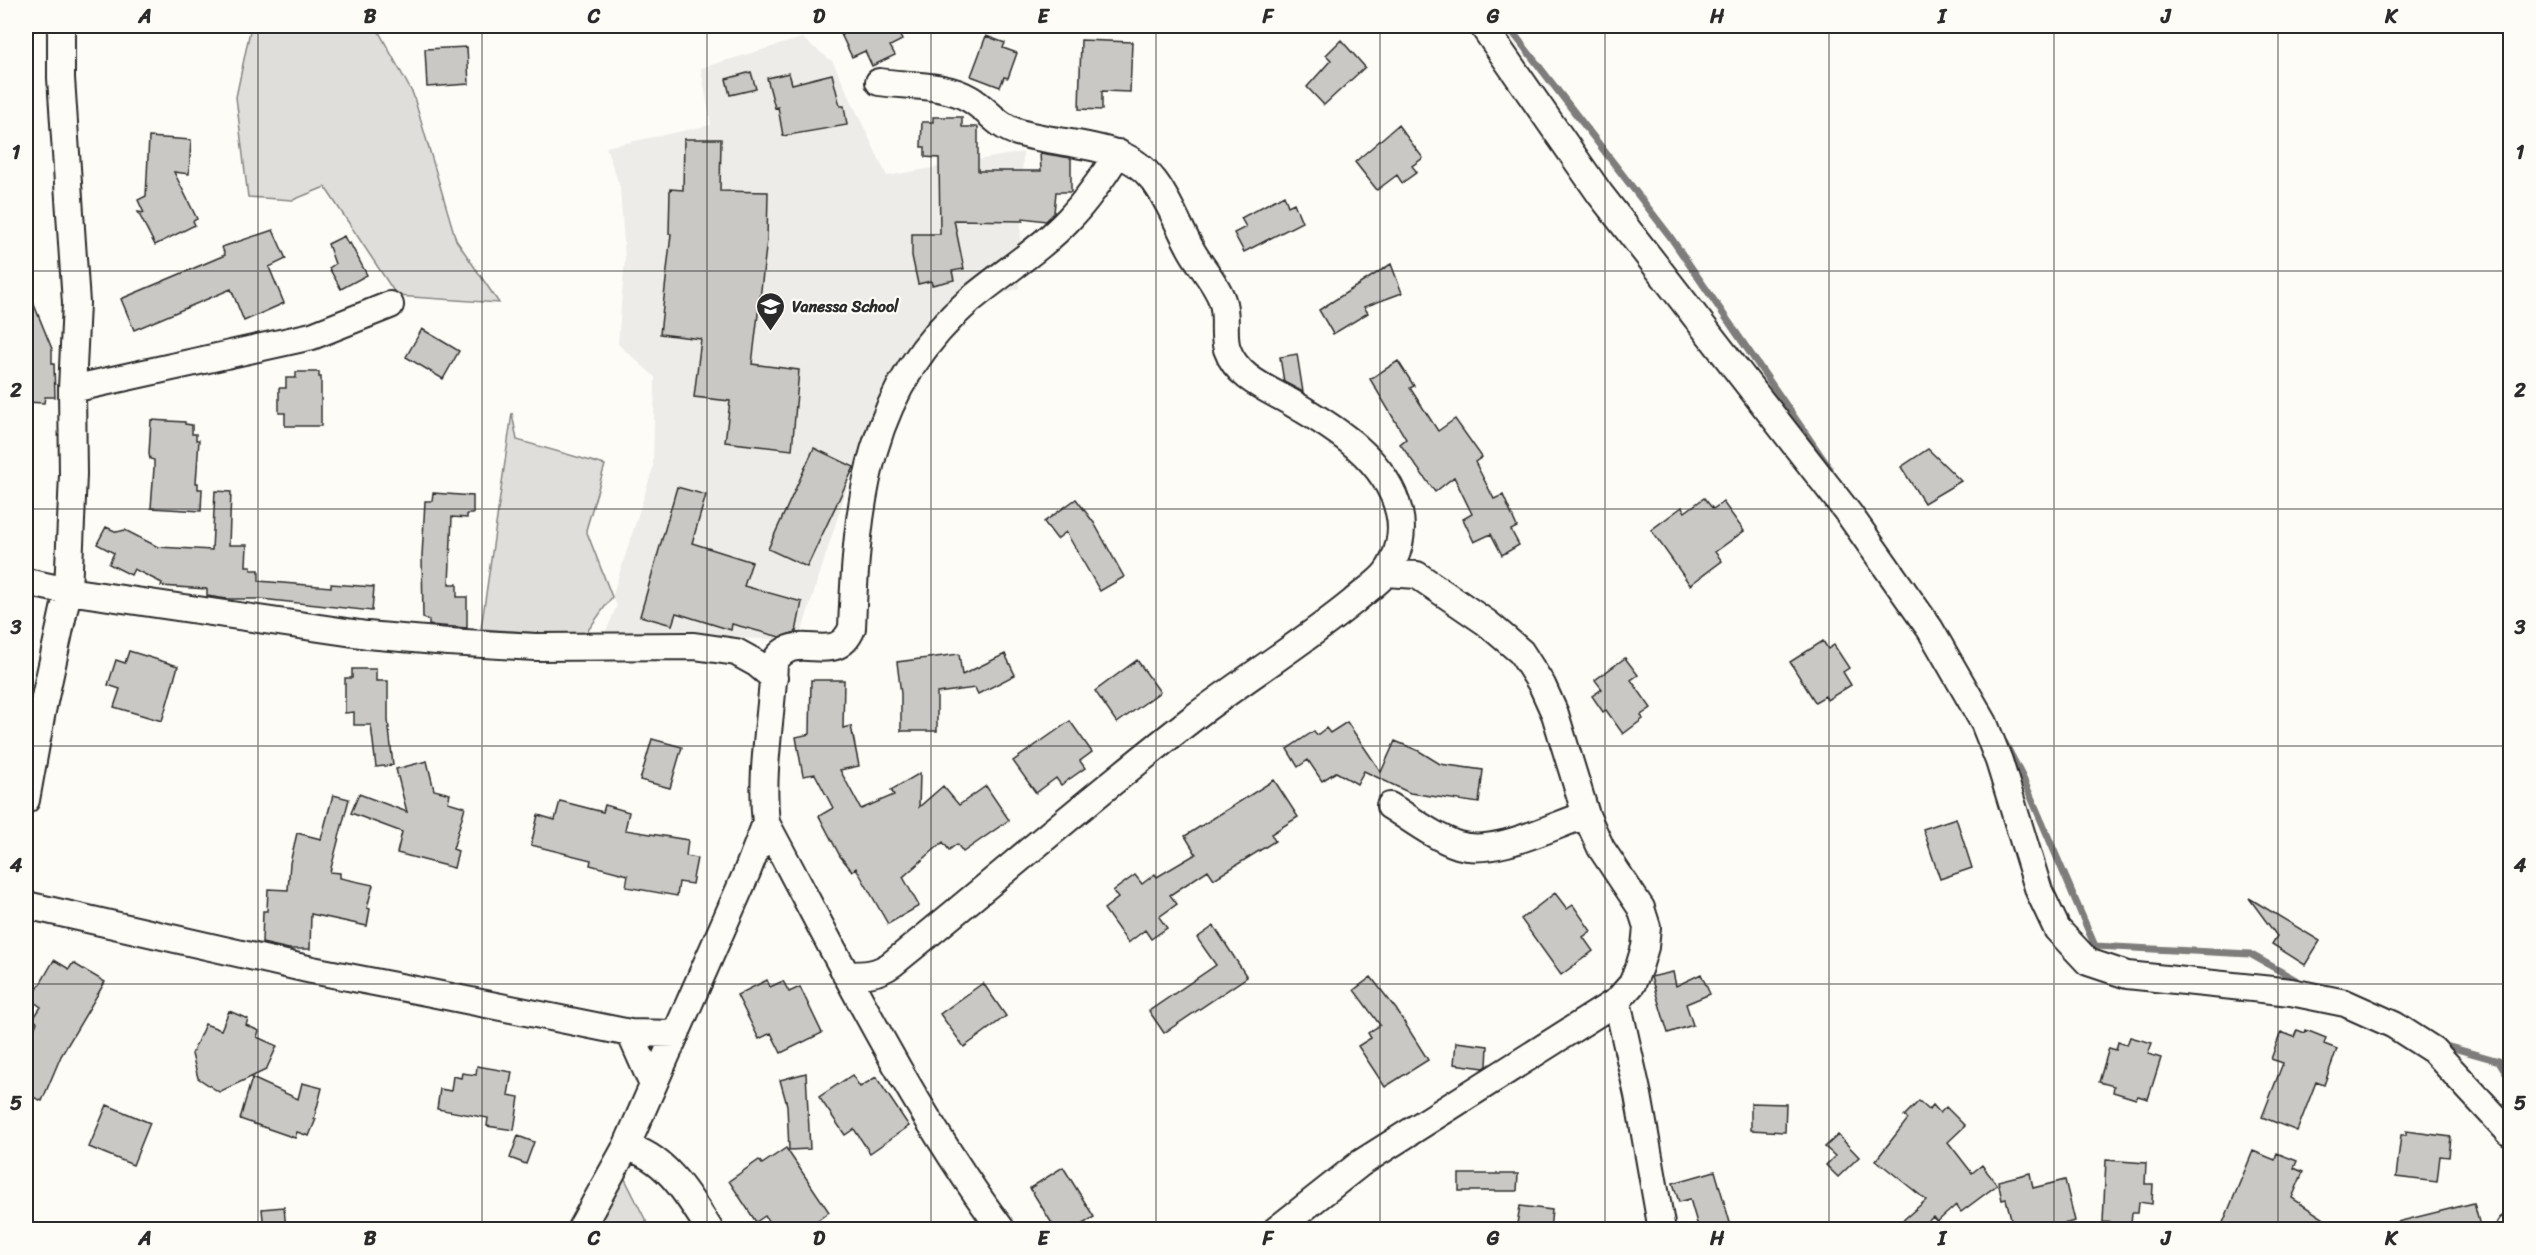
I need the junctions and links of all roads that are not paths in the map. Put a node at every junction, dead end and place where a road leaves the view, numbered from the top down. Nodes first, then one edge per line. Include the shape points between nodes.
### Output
1 (61, 26) edge
2 (1483, 26) edge
3 (879, 82) dead end
4 (1118, 153) junction
5 (390, 305) dead end
6 (72, 389) junction
7 (1386, 573) junction
8 (26, 582) edge
9 (68, 591) junction
10 (774, 678) junction
11 (26, 800) edge
12 (1390, 806) dead end
13 (1586, 816) junction
14 (766, 823) junction
15 (747, 872) junction
16 (794, 876) junction
17 (26, 905) edge
18 (846, 975) junction
19 (1617, 1001) junction
20 (630, 1033) junction
21 (676, 1034) junction
22 (653, 1085) junction
23 (2511, 1132) edge
24 (626, 1147) junction
25 (580, 1230) edge
26 (710, 1230) edge
27 (1002, 1230) edge
28 (1276, 1230) edge
29 (1662, 1230) edge

1 - 6 street via 76,303
2 - 23 street via 1600,194 1849,514 1930,629 1984,723 2039,891 2057,929 2088,962 2127,975 2291,992 2345,1004 2394,1024 2433,1050
3 - 4 street via 947,90 967,97 1012,131
4 - 7 street via 1153,178 1185,240 1218,291 1225,314 1227,348 1233,361 1259,385 1335,430 1369,458 1390,483 1402,532
4 - 10 street via 1098,186 1067,221 969,301 909,373 884,417 861,501 852,628 841,645 793,646 783,650 774,663
5 - 6 street via 312,336
6 - 9 street
7 - 13 street via 1417,575 1431,583 1521,652 1555,714
7 - 18 street via 1312,633 1198,715 883,971
8 - 9 street
9 - 10 street via 367,635 535,647 694,646 736,652
9 - 11 street
10 - 14 street via 765,767
12 - 13 street via 1447,840 1474,848 1497,846
13 - 19 street via 1601,848 1641,908 1647,927 1645,947 1632,984
14 - 15 street
14 - 16 street
15 - 16 street
15 - 21 street
16 - 18 street
17 - 20 street via 312,970
18 - 27 street via 939,1136
19 - 28 street via 1361,1163
19 - 29 street
20 - 21 street
20 - 22 street
21 - 22 street
22 - 24 street
24 - 25 street
24 - 26 street via 655,1158

